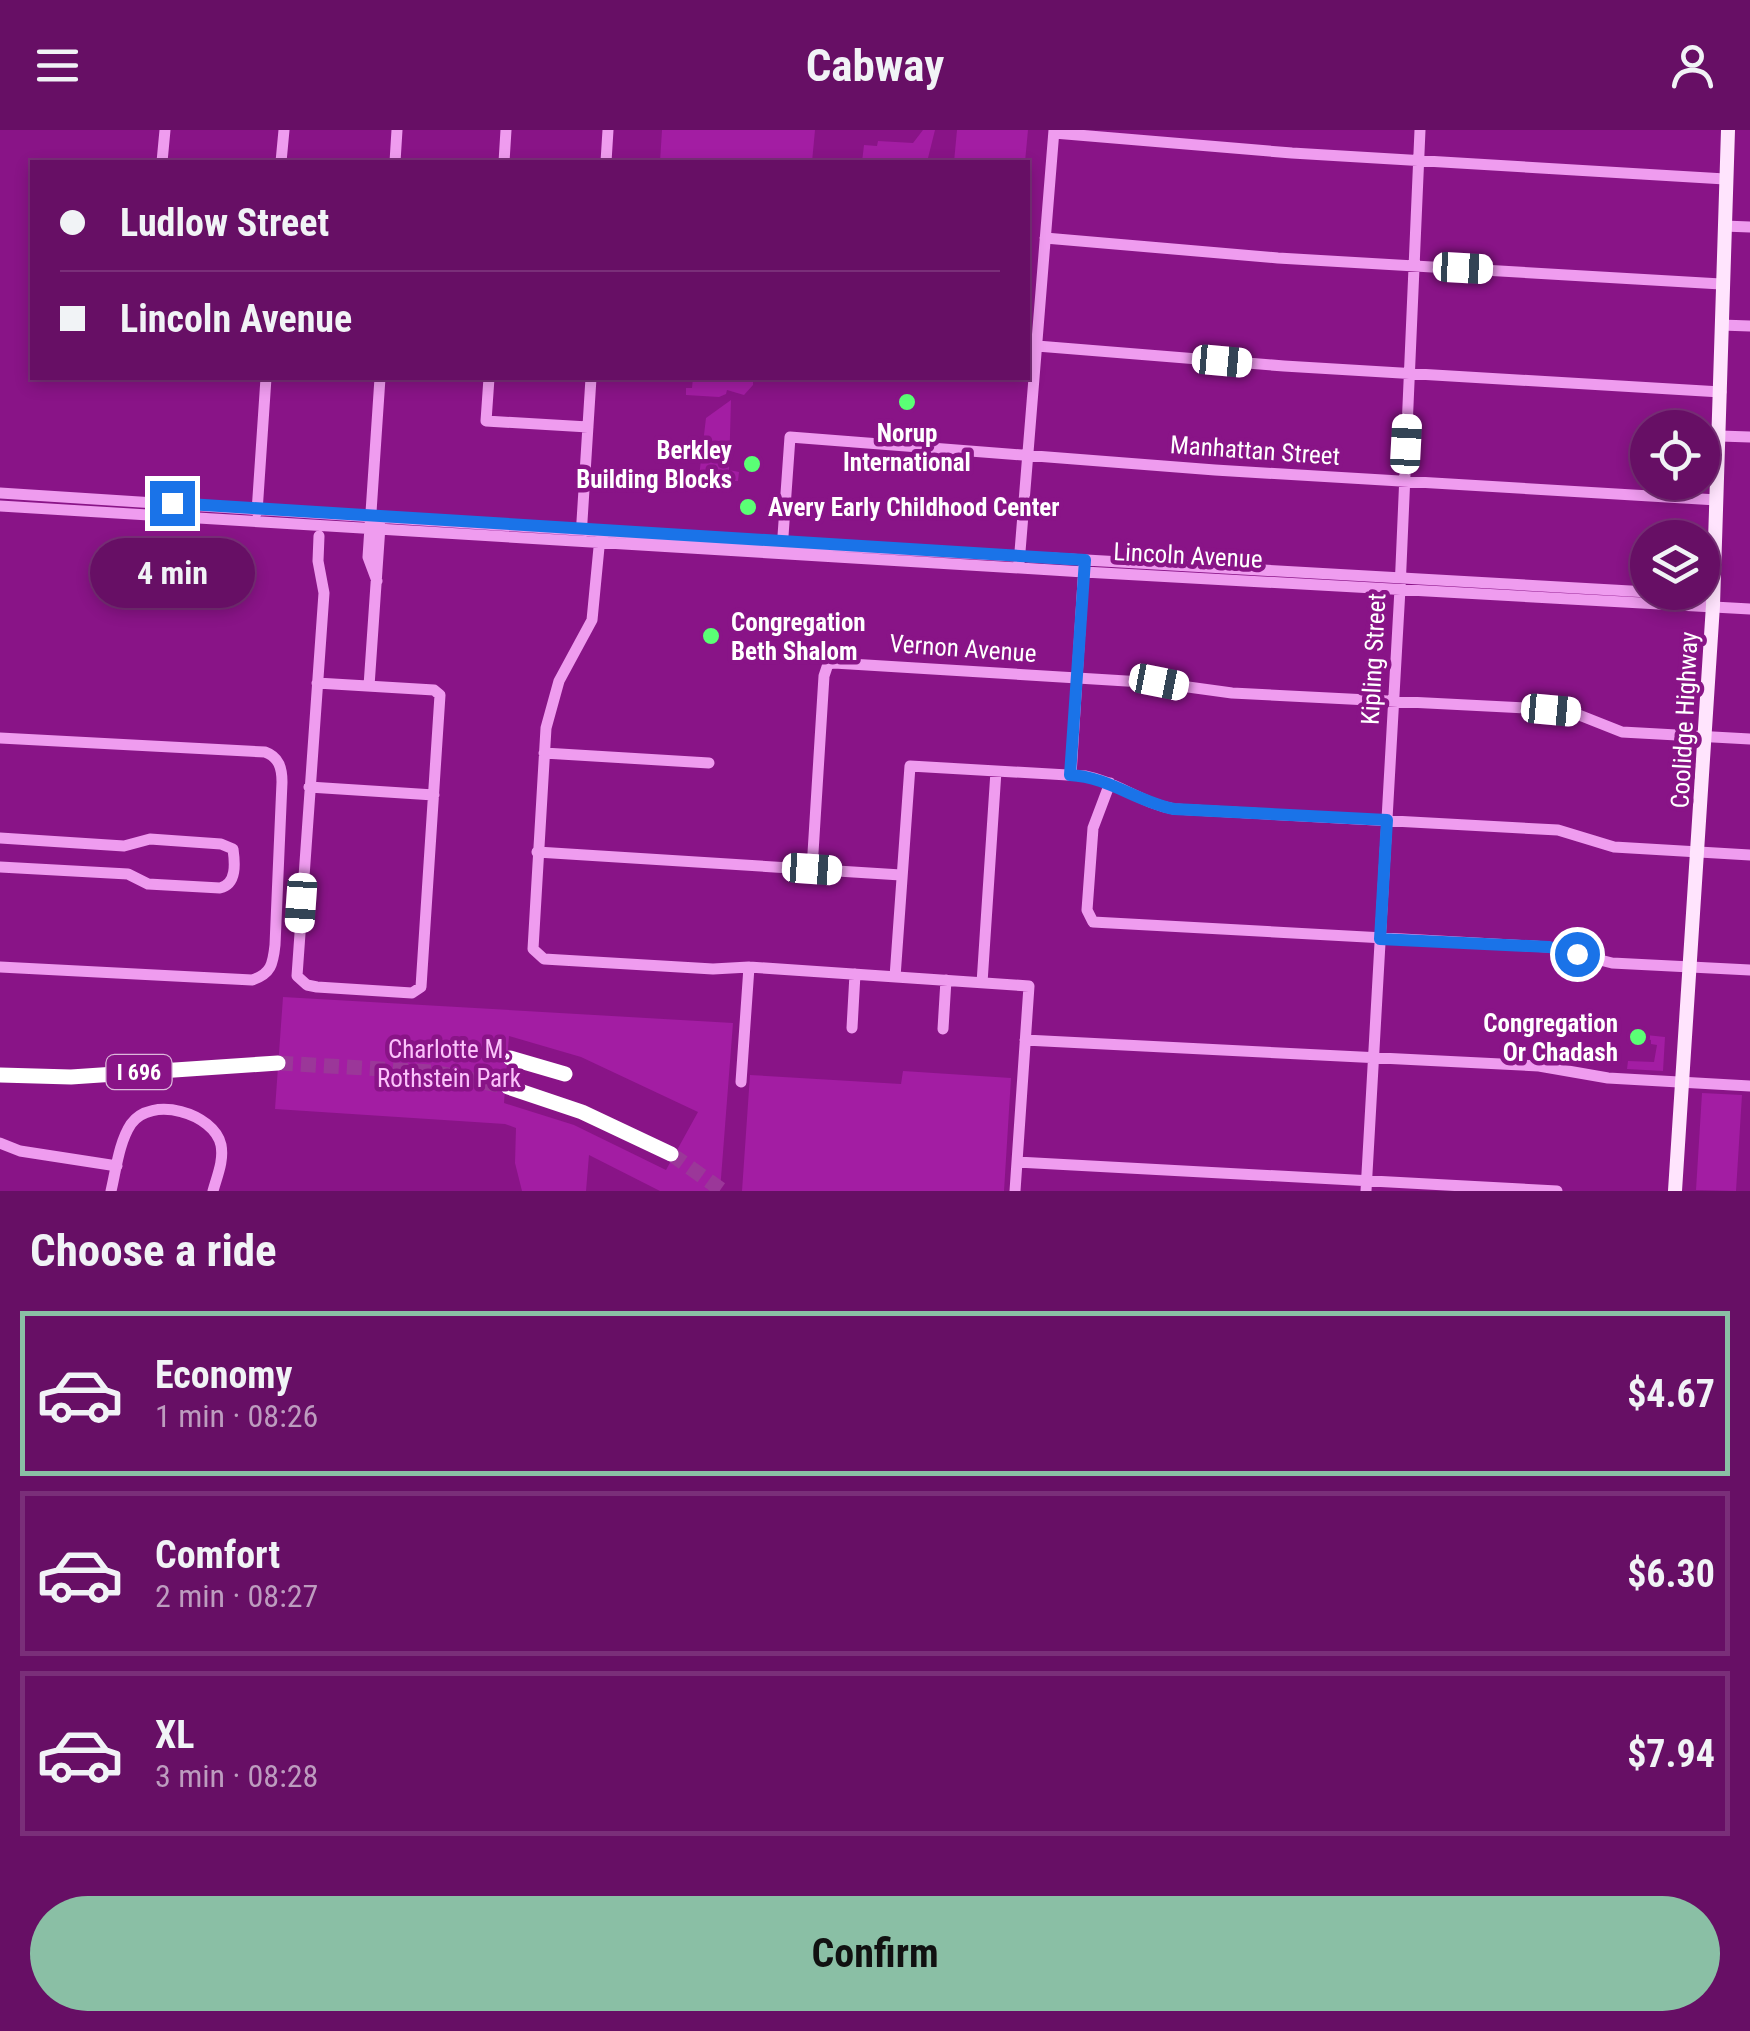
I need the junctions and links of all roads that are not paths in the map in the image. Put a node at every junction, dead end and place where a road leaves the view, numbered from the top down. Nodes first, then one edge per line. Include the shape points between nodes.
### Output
1 (164, 130) edge
2 (284, 130) edge
3 (398, 130) edge
4 (506, 130) edge
5 (608, 130) edge
6 (1420, 130) edge
7 (1728, 130) edge
8 (1054, 132) edge
9 (162, 160) edge
10 (282, 160) edge
11 (395, 160) edge
12 (504, 160) edge
13 (606, 160) edge
14 (1418, 160) junction
15 (1725, 179) junction
16 (1724, 226) junction
17 (1750, 227) edge
18 (1045, 238) junction
19 (1414, 266) junction
20 (1721, 284) junction
21 (1721, 325) junction
22 (1750, 326) edge
23 (1036, 346) junction
24 (1409, 374) junction
25 (266, 380) edge
26 (380, 380) edge
27 (488, 380) edge
28 (591, 380) edge
29 (1721, 392) junction
30 (588, 427) junction
31 (1720, 436) joint
32 (1750, 437) edge
33 (1028, 456) junction
34 (1404, 482) junction
35 (0, 493) edge
36 (1630, 495) edge
37 (1718, 500) edge
38 (0, 506) edge
39 (257, 515) junction
40 (1717, 520) edge
41 (374, 524) junction
42 (319, 536) dead end
43 (581, 536) junction
44 (600, 537) junction
45 (782, 548) junction
46 (1019, 562) junction
47 (1084, 566) junction
48 (1400, 583) junction
49 (1630, 591) edge
50 (1630, 599) edge
51 (1720, 606) edge
52 (1750, 608) edge
53 (1713, 610) edge
54 (1077, 678) junction
55 (317, 683) junction
56 (370, 686) junction
57 (1393, 701) junction
58 (1706, 736) junction
59 (0, 738) edge
60 (1750, 739) edge
61 (544, 752) junction
62 (709, 763) dead end
63 (996, 770) junction
64 (1070, 775) junction
65 (1110, 782) junction
66 (309, 787) junction
67 (434, 795) junction
68 (1387, 820) junction
69 (0, 838) edge
70 (537, 852) junction
71 (1699, 852) junction
72 (1750, 855) edge
73 (0, 866) edge
74 (812, 869) junction
75 (902, 875) junction
76 (1380, 939) junction
77 (0, 967) edge
78 (748, 967) junction
79 (1689, 967) junction
80 (1750, 970) edge
81 (856, 974) junction
82 (895, 977) junction
83 (946, 980) junction
84 (982, 982) junction
85 (852, 1028) dead end
86 (943, 1029) dead end
87 (1025, 1040) junction
88 (510, 1058) dead end
89 (1374, 1058) junction
90 (278, 1063) tunnel mouth
91 (565, 1074) dead end
92 (0, 1075) edge
93 (740, 1082) dead end
94 (1682, 1082) junction
95 (1750, 1086) edge
96 (508, 1087) tunnel mouth
97 (0, 1143) edge
98 (671, 1154) tunnel mouth
99 (1017, 1162) junction
100 (118, 1166) junction
101 (1366, 1186) edge
102 (110, 1191) edge
103 (213, 1191) edge
104 (1015, 1191) edge
105 (1557, 1191) edge
106 (1675, 1191) edge

1 - 9 street
2 - 10 street
3 - 11 street
4 - 12 street
5 - 13 street
6 - 14 street, Kipling Street
7 - 15 main road, Coolidge Highway
8 - 14 street
8 - 18 street
14 - 15 street
14 - 19 street, Kipling Street
15 - 16 main road, Coolidge Highway
16 - 17 street
16 - 20 main road, Coolidge Highway
18 - 19 street
18 - 23 street
19 - 20 street
19 - 24 street, Kipling Street
20 - 21 main road, Coolidge Highway
21 - 22 street
21 - 29 main road, Coolidge Highway
23 - 24 street
23 - 33 street
24 - 29 street
24 - 34 street, Kipling Street
25 - 39 street
26 - 41 street
27 - 30 street via 486,420
28 - 30 street
29 - 31 main road, Coolidge Highway
30 - 43 street
31 - 32 street
33 - 34 street, Manhattan Street
33 - 45 street, Manhattan Street via 790,437
33 - 46 street
34 - 36 street, Manhattan Street
34 - 48 street, Kipling Street
35 - 39 street, Lincoln Avenue
37 - 40 main road, Coolidge Highway
38 - 39 street, Lincoln Avenue
39 - 41 street, Lincoln Avenue
41 - 43 street, Lincoln Avenue
41 - 56 street via 368,557 377,582
42 - 55 street via 324,593
43 - 44 street, Lincoln Avenue
44 - 45 street, Lincoln Avenue
44 - 61 street via 595,611 560,682
45 - 46 street, Lincoln Avenue
46 - 47 street, Lincoln Avenue
47 - 48 street, Lincoln Avenue
47 - 54 street
48 - 49 street, Lincoln Avenue
48 - 50 street, Lincoln Avenue
48 - 57 street, Kipling Street
51 - 52 street
53 - 58 main road, Coolidge Highway
54 - 57 street, Vernon Avenue
54 - 64 street
54 - 74 street, Vernon Avenue via 828,664
55 - 56 street
55 - 66 street
56 - 67 street via 440,695
57 - 58 street, Vernon Avenue via 1574,712 1622,732
57 - 68 street, Kipling Street
58 - 60 street, Vernon Avenue
58 - 71 main road, Coolidge Highway
59 - 77 street via 265,752 279,762 282,782 275,945 264,976
61 - 62 street
61 - 70 street
63 - 64 street
63 - 75 street via 910,766
63 - 84 street
64 - 65 street
65 - 68 street via 1174,809
65 - 76 street via 1093,828 1089,919
66 - 67 street
66 - 67 street via 297,976 307,985 357,990 412,993 421,986
68 - 71 street via 1558,830 1614,847
68 - 76 street, Kipling Street
69 - 73 street via 221,844 233,849 234,858 233,879 220,888
70 - 74 street
70 - 78 street via 531,942 544,959
71 - 72 street
71 - 79 main road, Coolidge Highway
74 - 75 street
75 - 82 street
76 - 79 street via 1549,947 1612,963
76 - 89 street, Kipling Street
78 - 81 street
78 - 93 street
79 - 80 street
79 - 94 main road, Coolidge Highway
81 - 82 street
81 - 85 street
82 - 83 street
83 - 84 street
83 - 86 street
84 - 87 street via 1029,986
87 - 89 street
87 - 99 street
88 - 91 highway
89 - 94 street
89 - 101 street, Kipling Street
90 - 92 highway, I 696
94 - 95 street
94 - 106 main road, Coolidge Highway
96 - 98 highway via 592,1116
97 - 100 street
99 - 101 street
99 - 104 street
100 - 102 street
100 - 103 street via 126,1134 140,1115 162,1109 183,1114 205,1122 220,1143
101 - 105 street

